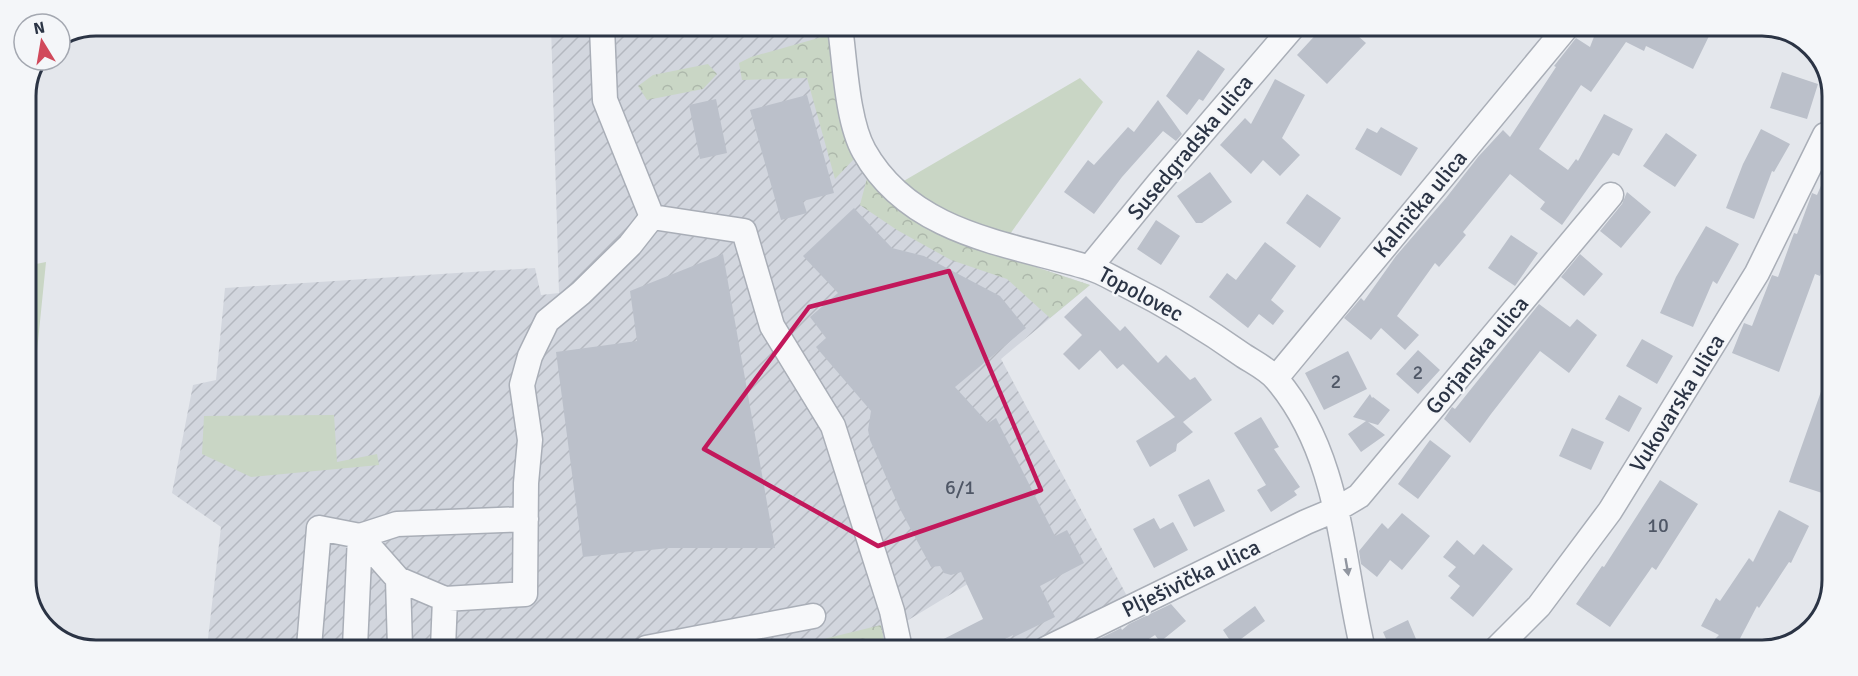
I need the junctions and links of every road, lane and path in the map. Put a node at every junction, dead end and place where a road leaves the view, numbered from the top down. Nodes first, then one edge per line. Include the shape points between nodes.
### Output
1 (602, 36) edge
2 (841, 36) edge
3 (1285, 36) edge
4 (1559, 36) edge
5 (1822, 141) edge
6 (1611, 195) dead end
7 (652, 217) junction
8 (1090, 267) junction
9 (1276, 378) junction
10 (1337, 509) junction
11 (526, 519) junction
12 (360, 536) junction
13 (398, 579) junction
14 (445, 599) junction
15 (813, 616) dead end
16 (310, 640) edge
17 (355, 640) edge
18 (400, 640) edge
19 (443, 640) edge
20 (688, 640) edge
21 (898, 640) edge
22 (1064, 640) edge
23 (1361, 640) edge
24 (1505, 640) edge

1 - 7 street via 605,100
2 - 8 street, Topolovec via 854,121 863,149 897,194 920,211 960,230
3 - 8 street, Susedgradska ulica
4 - 9 street, Kalnička ulica
5 - 24 street, Vukovarska ulica via 1757,273 1610,512 1539,606
6 - 10 street, Gorjanska ulica via 1359,496
7 - 11 street via 630,245 547,321 530,356 522,385 530,440
7 - 21 street via 744,231 772,326 833,426
8 - 9 street, Topolovec via 1208,330
9 - 10 street, Topolovec via 1301,415 1325,468
10 - 22 street, Plješivička ulica
10 -> 23 street, Topolovec
11 - 12 street via 397,524
11 - 14 street via 525,594
12 - 13 street
12 - 16 street via 319,528
12 - 17 street
13 - 14 street
13 - 18 street
14 - 19 street
15 - 20 street

